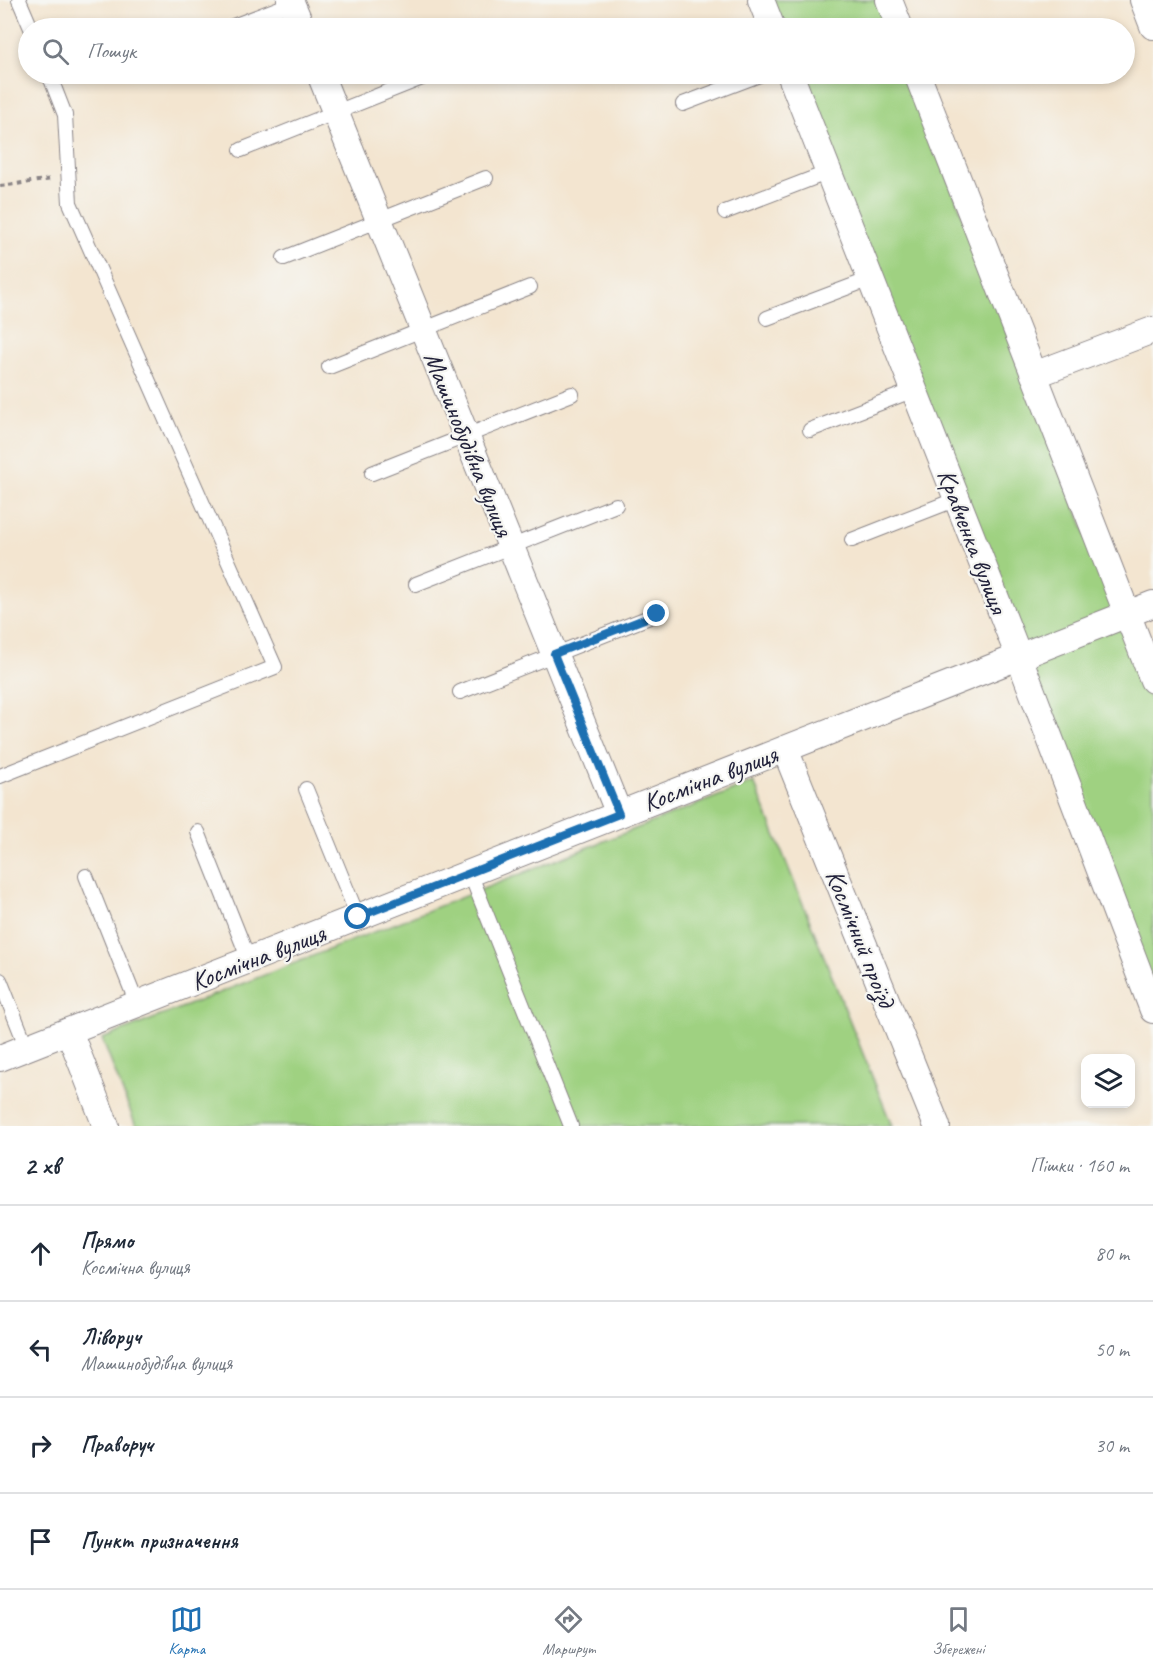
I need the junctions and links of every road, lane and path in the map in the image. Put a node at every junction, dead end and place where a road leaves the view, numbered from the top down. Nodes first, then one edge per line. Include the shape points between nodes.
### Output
1 (19, 0) edge
2 (761, 0) edge
3 (889, 0) edge
4 (1143, 0) edge
5 (294, 1) edge
6 (27, 18) edge
7 (252, 18) edge
8 (299, 18) edge
9 (768, 18) edge
10 (896, 18) edge
11 (1153, 26) edge
12 (53, 84) edge
13 (324, 84) edge
14 (407, 84) edge
15 (736, 84) edge
16 (794, 84) edge
17 (921, 84) edge
18 (683, 104) dead end
19 (336, 112) junction
20 (241, 150) dead end
21 (828, 172) junction
22 (69, 177) junction
23 (486, 178) dead end
24 (0, 186) edge
25 (725, 212) dead end
26 (379, 220) junction
27 (284, 258) dead end
28 (870, 279) junction
29 (530, 287) dead end
30 (767, 318) dead end
31 (423, 329) junction
32 (1153, 330) edge
33 (328, 367) dead end
34 (1034, 375) junction
35 (914, 390) junction
36 (572, 394) dead end
37 (810, 430) dead end
38 (466, 436) junction
39 (372, 473) dead end
40 (957, 499) junction
41 (616, 504) dead end
42 (852, 540) dead end
43 (511, 546) junction
44 (416, 584) dead end
45 (1153, 604) edge
46 (657, 614) dead end
47 (1127, 614) junction
48 (554, 654) junction
49 (1019, 657) junction
50 (1153, 680) edge
51 (460, 692) dead end
52 (785, 749) junction
53 (0, 776) edge
54 (306, 789) dead end
55 (619, 814) junction
56 (198, 831) dead end
57 (470, 873) junction
58 (86, 876) dead end
59 (358, 917) junction
60 (249, 960) junction
61 (0, 980) edge
62 (137, 1004) junction
63 (1153, 1010) edge
64 (69, 1031) junction
65 (27, 1048) junction
66 (0, 1058) edge
67 (106, 1126) edge
68 (571, 1126) edge
69 (936, 1126) edge

1 - 6 lane
2 - 9 street
3 - 10 street
4 - 11 street
5 - 7 lane
5 - 8 street
12 - 22 lane via 65,115
13 - 19 street, Машинобудівна вулиця
14 - 19 lane
15 - 18 lane
16 - 21 street, Кравченка вулиця
17 - 34 street
19 - 20 lane
19 - 26 street, Машинобудівна вулиця
21 - 25 lane
21 - 28 street, Кравченка вулиця
22 - 24 path
22 - 53 lane via 70,203 275,667
23 - 26 lane
26 - 27 lane
26 - 31 street, Машинобудівна вулиця
28 - 30 lane
28 - 35 street, Кравченка вулиця
29 - 31 lane
31 - 33 lane
31 - 38 street, Машинобудівна вулиця
32 - 34 street
34 - 47 street
35 - 37 lane
35 - 40 street, Кравченка вулиця
36 - 38 lane
38 - 39 lane
38 - 43 street, Машинобудівна вулиця
40 - 42 lane
40 - 49 street, Кравченка вулиця
41 - 43 lane
43 - 44 lane
43 - 48 street, Машинобудівна вулиця
45 - 47 street, Космічна вулиця
46 - 48 lane
47 - 49 street, Космічна вулиця
47 - 50 street
48 - 51 lane
48 - 55 street, Машинобудівна вулиця
49 - 52 street, Космічна вулиця
49 - 63 street, Кравченка вулиця
52 - 55 street, Космічна вулиця
52 - 69 street, Космічний проїзд
54 - 59 lane
55 - 57 street, Космічна вулиця
56 - 60 lane
57 - 59 street, Космічна вулиця
57 - 68 lane
58 - 62 lane
59 - 60 street, Космічна вулиця
60 - 62 street, Космічна вулиця
61 - 65 lane
62 - 64 street, Космічна вулиця
64 - 65 street, Космічна вулиця
64 - 67 street
65 - 66 street, Космічна вулиця

